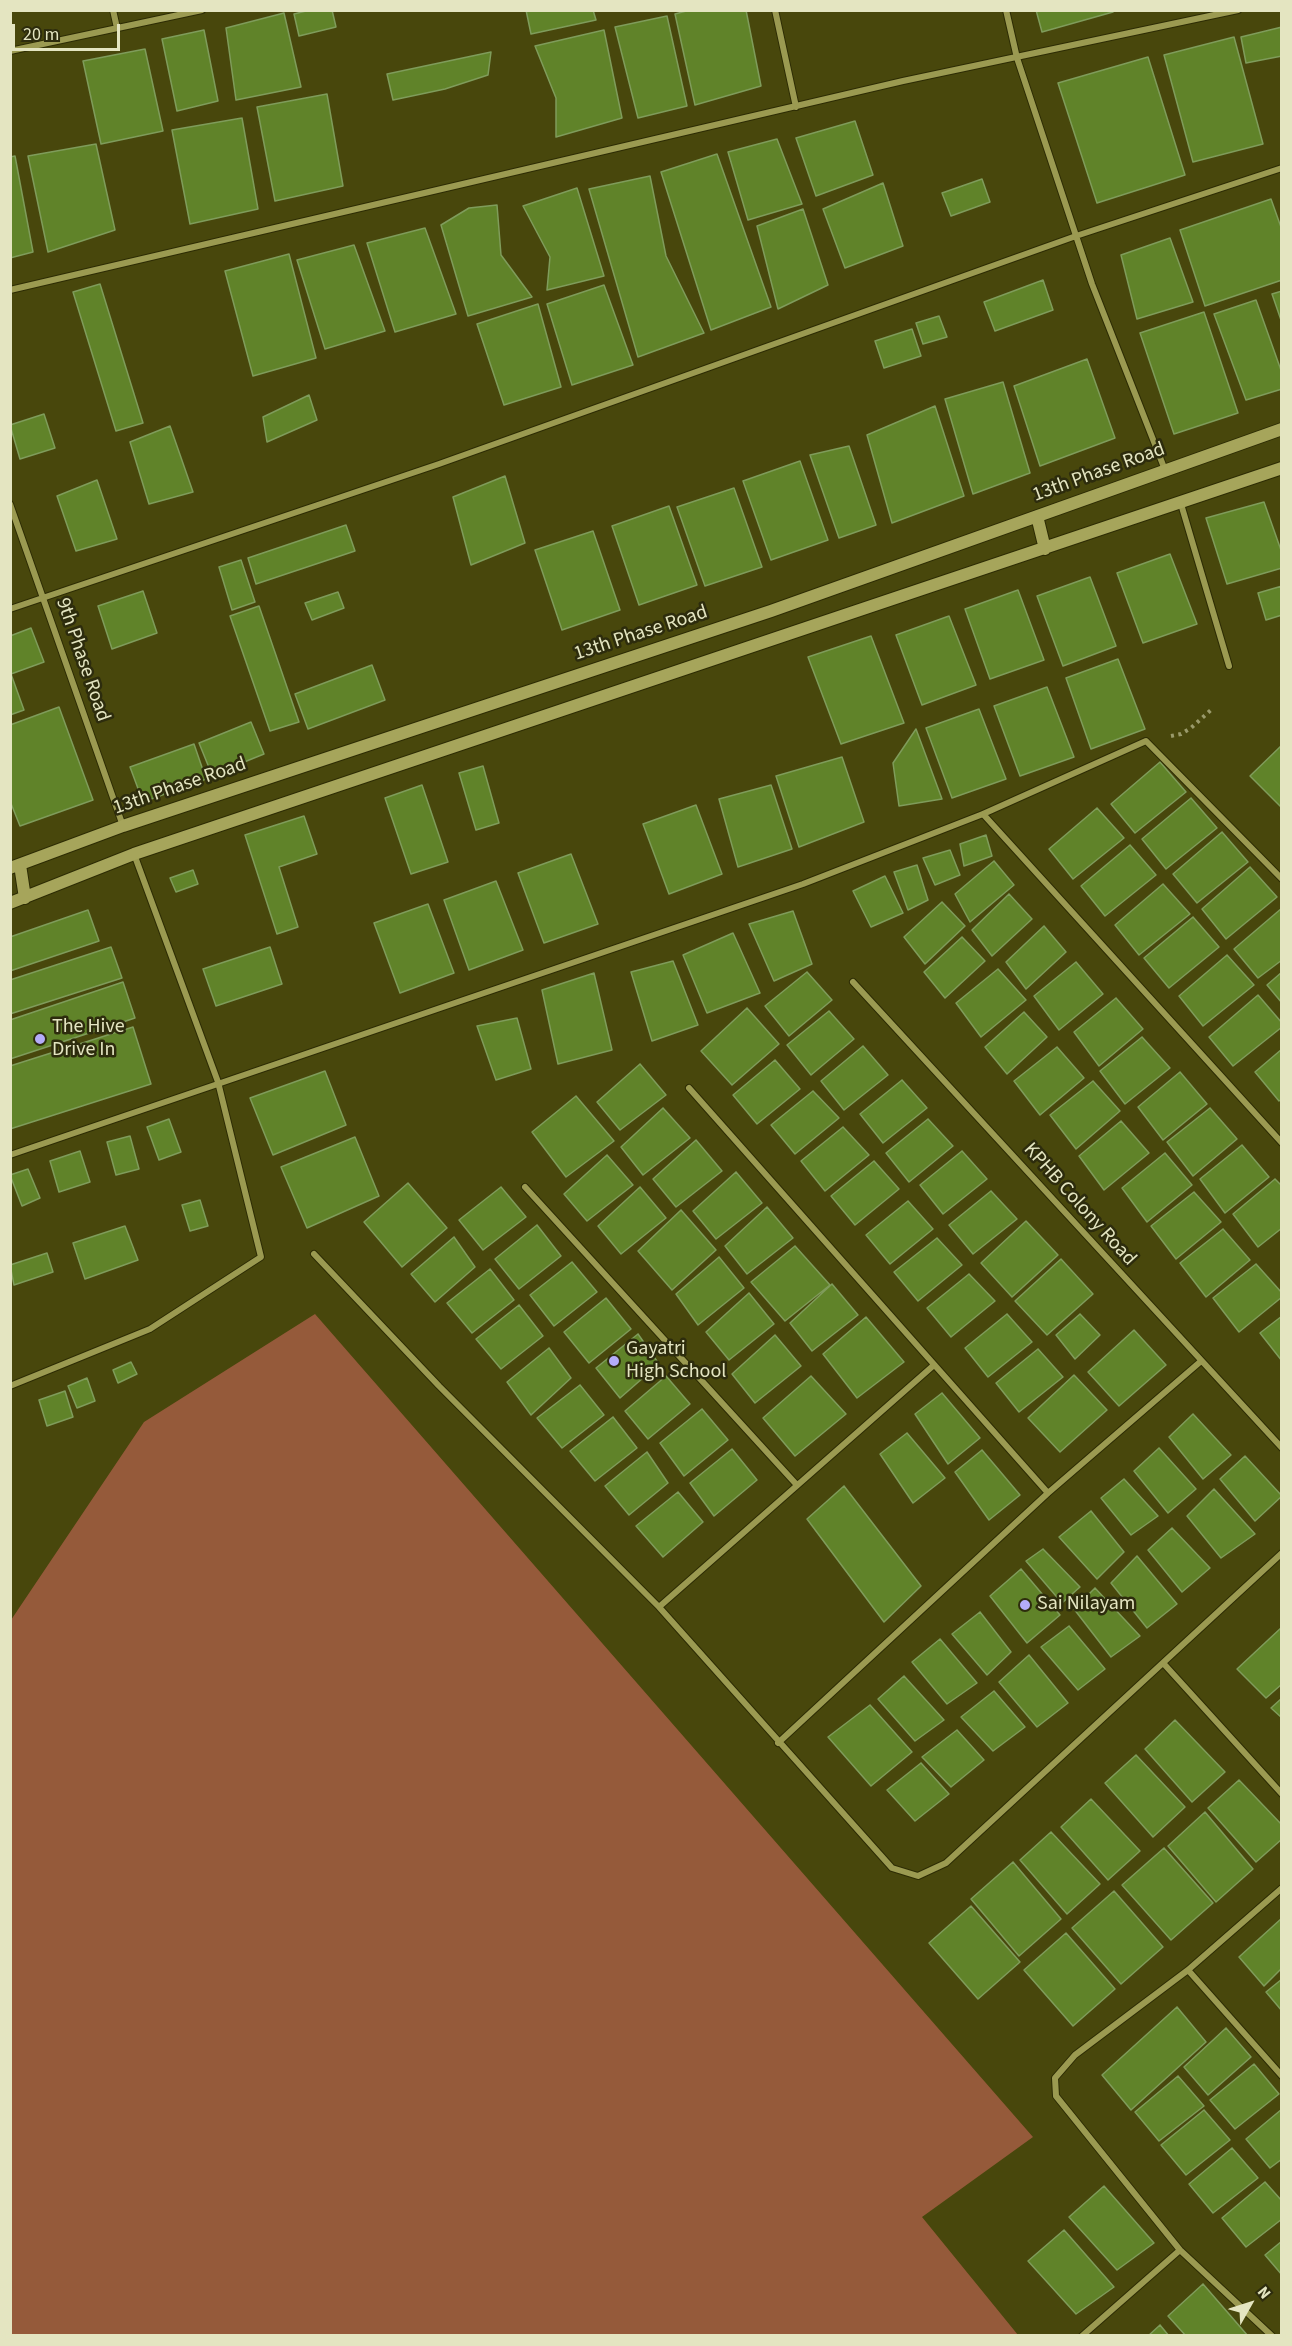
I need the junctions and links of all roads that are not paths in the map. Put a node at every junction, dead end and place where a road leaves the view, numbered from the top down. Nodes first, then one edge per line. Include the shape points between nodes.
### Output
1 (113, 10) edge
2 (202, 10) edge
3 (775, 10) edge
4 (1006, 10) edge
5 (1238, 10) edge
6 (117, 28) junction
7 (10, 51) edge
8 (1017, 58) junction
9 (796, 107) junction
10 (1281, 168) edge
11 (1076, 236) junction
12 (10, 290) edge
13 (1281, 429) edge
14 (1281, 468) edge
15 (1165, 470) junction
16 (10, 504) edge
17 (1180, 504) junction
18 (1037, 516) junction
19 (1045, 549) junction
20 (43, 598) junction
21 (10, 609) edge
22 (1229, 666) dead end
23 (983, 814) junction
24 (123, 826) junction
25 (134, 854) junction
26 (15, 867) edge
27 (1281, 879) edge
28 (25, 898) junction
29 (10, 903) edge
30 (853, 982) dead end
31 (218, 1082) junction
32 (688, 1088) dead end
33 (1281, 1143) edge
34 (10, 1155) edge
35 (525, 1187) dead end
36 (314, 1254) dead end
37 (1200, 1362) junction
38 (934, 1365) junction
39 (10, 1386) edge
40 (1281, 1448) edge
41 (796, 1484) junction
42 (1048, 1493) junction
43 (1281, 1553) edge
44 (659, 1607) junction
45 (1164, 1664) junction
46 (778, 1743) junction
47 (1281, 1794) edge
48 (1281, 1888) edge
49 (1188, 1970) junction
50 (1281, 2076) edge
51 (1180, 2250) junction
52 (1082, 2336) edge
53 (1272, 2336) edge

1 - 6 street
2 - 6 street
3 - 9 street
4 - 8 street
5 - 8 street
6 - 7 street
8 - 9 street
8 - 11 street
9 - 12 street
10 - 11 street
11 - 15 street
11 - 20 street via 439,464
13 - 15 street, 13th Phase Road
14 - 17 street
15 - 18 street, 13th Phase Road
16 - 20 street, 9th Phase Road
17 - 19 street
17 - 22 street
18 - 19 street
18 - 24 street, 13th Phase Road via 771,611
19 - 25 street
20 - 21 street
20 - 24 street, 9th Phase Road
23 - 27 street via 1146,741
23 - 31 street via 803,884
23 - 33 street
24 - 26 street, 13th Phase Road
25 - 28 street
25 - 31 street
26 - 28 street
28 - 29 street
30 - 37 street, KPHB Colony Road
31 - 34 street
31 - 39 street via 261,1257 150,1329
32 - 38 street
35 - 41 street
36 - 44 street
37 - 40 street, KPHB Colony Road
37 - 42 street
38 - 41 street
38 - 42 street
41 - 44 street
42 - 46 street
43 - 45 street
44 - 46 street
45 - 46 street via 946,1863 918,1876 892,1868
45 - 47 street
48 - 49 street
49 - 50 street
49 - 51 street via 1075,2055 1055,2078 1056,2096
51 - 52 street
51 - 53 street

